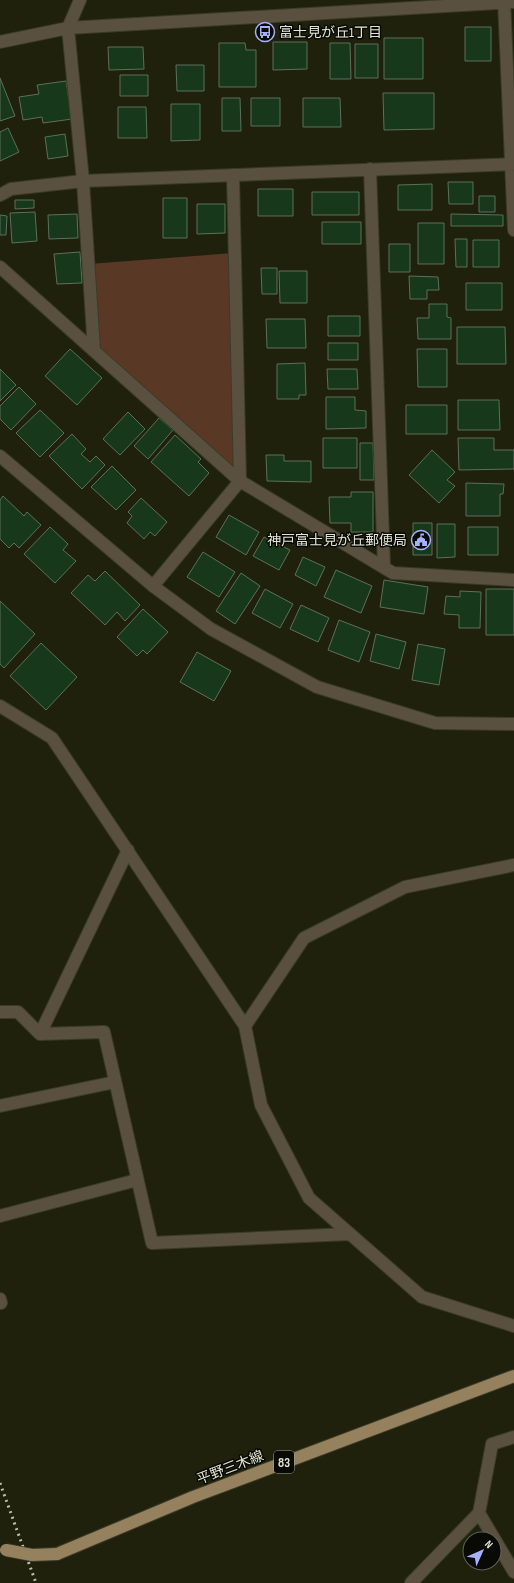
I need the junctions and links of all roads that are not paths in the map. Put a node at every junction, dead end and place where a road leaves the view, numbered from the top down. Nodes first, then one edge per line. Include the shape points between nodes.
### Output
1 (80, 0) edge
2 (507, 1) edge
3 (68, 28) junction
4 (0, 42) edge
5 (512, 164) edge
6 (370, 169) junction
7 (233, 175) junction
8 (83, 181) junction
9 (0, 195) edge
10 (514, 230) edge
11 (0, 267) edge
12 (94, 350) junction
13 (0, 456) edge
14 (240, 481) junction
15 (384, 568) junction
16 (514, 580) edge
17 (153, 586) junction
18 (0, 706) edge
19 (514, 724) edge
20 (128, 850) junction
21 (514, 865) edge
22 (0, 1012) edge
23 (245, 1026) junction
24 (40, 1034) junction
25 (115, 1082) junction
26 (0, 1106) edge
27 (137, 1180) junction
28 (0, 1216) edge
29 (349, 1234) junction
30 (514, 1326) edge
31 (514, 1376) edge
32 (514, 1437) edge
33 (480, 1513) junction
34 (3, 1549) edge
35 (514, 1572) edge
36 (411, 1583) edge

1 - 3 street
2 - 3 street
2 - 5 street
3 - 4 street
3 - 8 street
5 - 6 street
5 - 10 street
6 - 7 street
6 - 15 street
7 - 8 street
7 - 14 street
8 - 9 street via 11,189
8 - 12 street
11 - 12 street
12 - 14 street
13 - 17 street
14 - 15 street
14 - 17 street
15 - 16 street via 393,572
17 - 19 street via 211,630 317,687 435,722
18 - 20 street via 52,738
20 - 23 street
20 - 24 street
21 - 23 street via 405,887 304,938
22 - 24 street via 18,1012
23 - 29 street via 261,1105 309,1198
24 - 25 street via 104,1032
25 - 26 street
25 - 27 street
27 - 28 street
27 - 29 street via 152,1243
29 - 30 street via 422,1297
31 - 34 main road, 平野三木線 / 83, bridge via 193,1497 57,1554 32,1555
32 - 33 street via 492,1444
33 - 35 street
33 - 36 street

